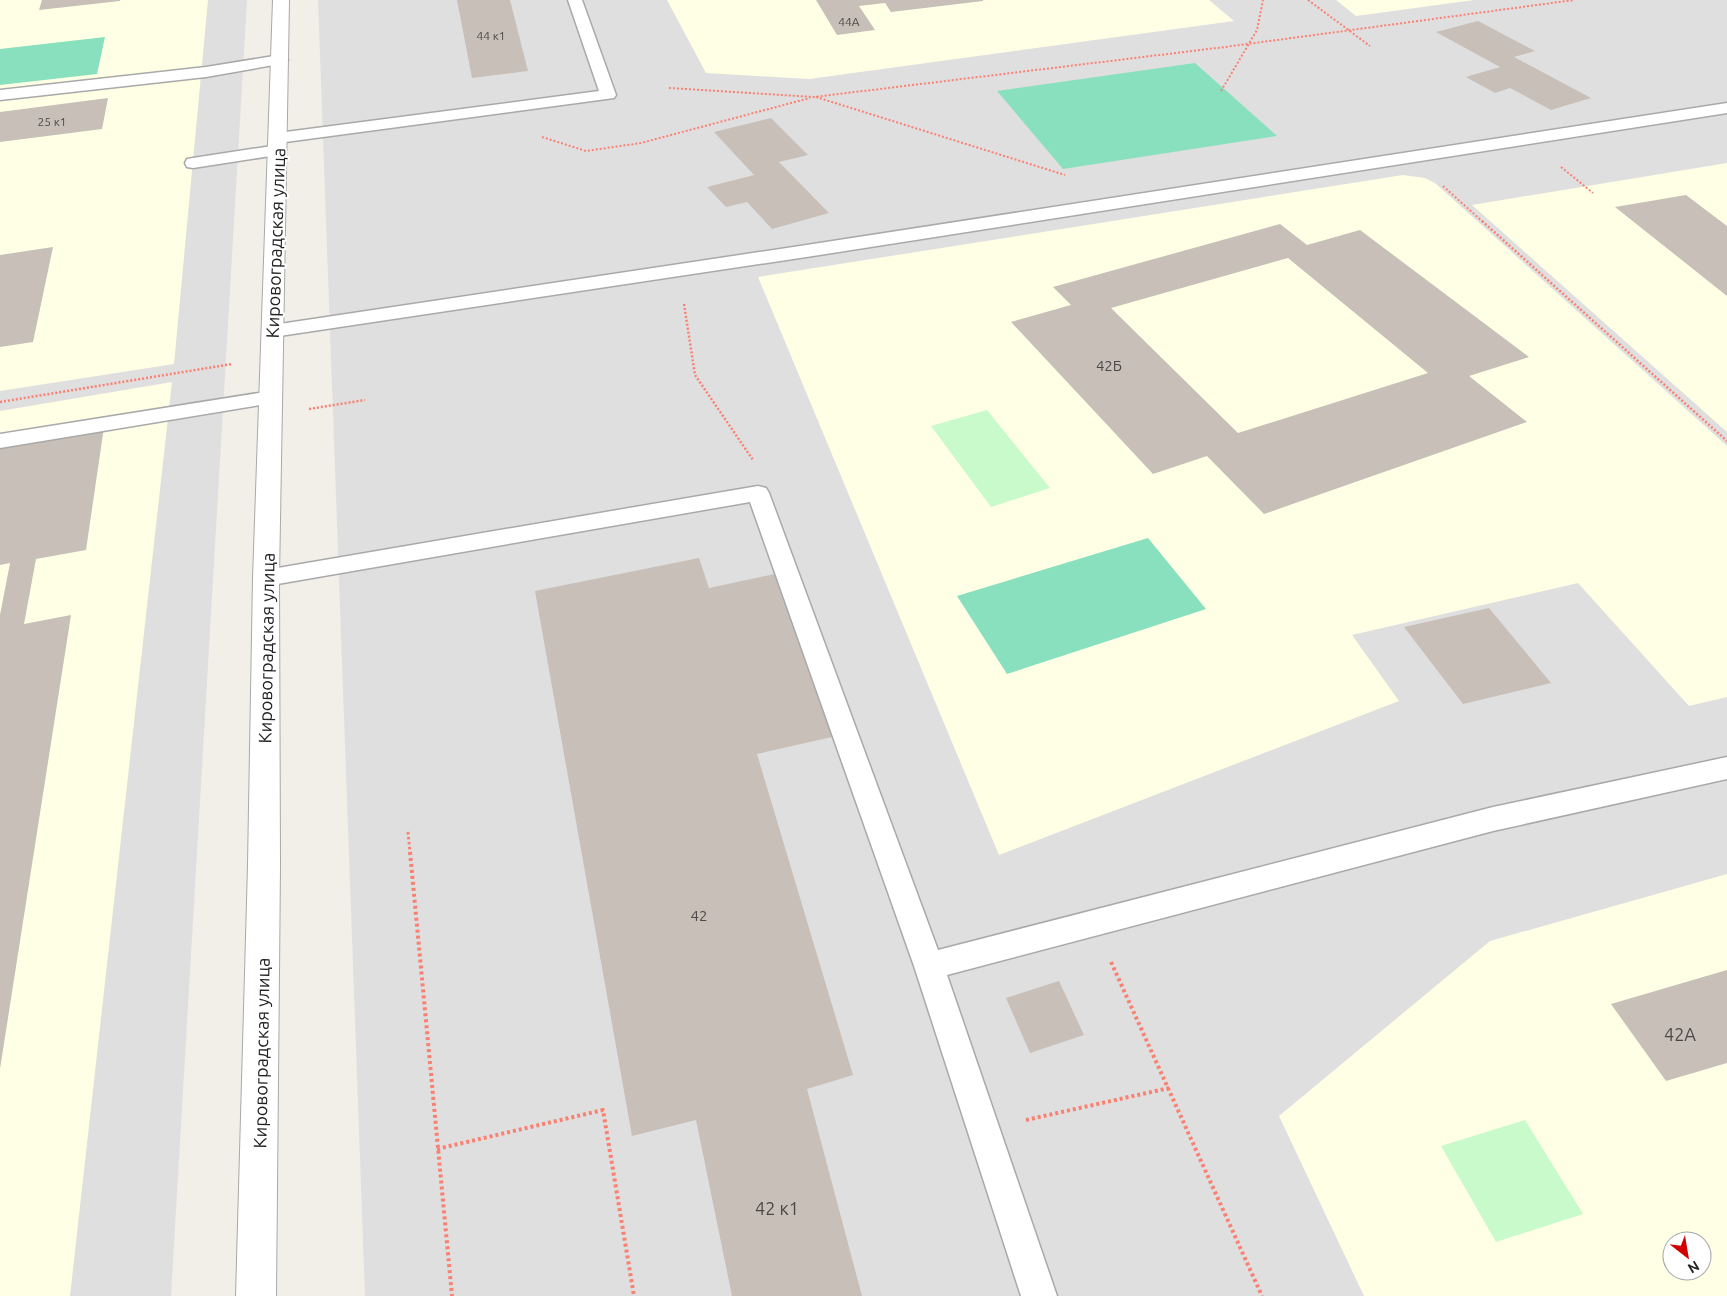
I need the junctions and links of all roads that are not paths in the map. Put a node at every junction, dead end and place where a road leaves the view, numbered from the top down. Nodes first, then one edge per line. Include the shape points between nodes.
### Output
1 (281, 0) edge
2 (575, 0) edge
3 (280, 60) junction
4 (0, 95) edge
5 (1727, 108) edge
6 (278, 144) junction
7 (193, 163) dead end
8 (273, 331) junction
9 (271, 397) junction
10 (0, 442) edge
11 (266, 578) junction
12 (1727, 768) edge
13 (929, 966) junction
14 (256, 1296) edge
15 (1039, 1296) edge

1 - 3 street, Кировоградская улица
2 - 6 lane via 608,95
3 - 4 lane via 206,72
3 - 6 street, Кировоградская улица
5 - 8 lane
6 - 7 lane
6 - 8 street, Кировоградская улица
8 - 9 street, Кировоградская улица
9 - 10 lane
9 - 11 street, Кировоградская улица
11 - 13 lane via 758,493
11 - 14 street, Кировоградская улица
12 - 13 lane via 1493,819
13 - 15 lane

